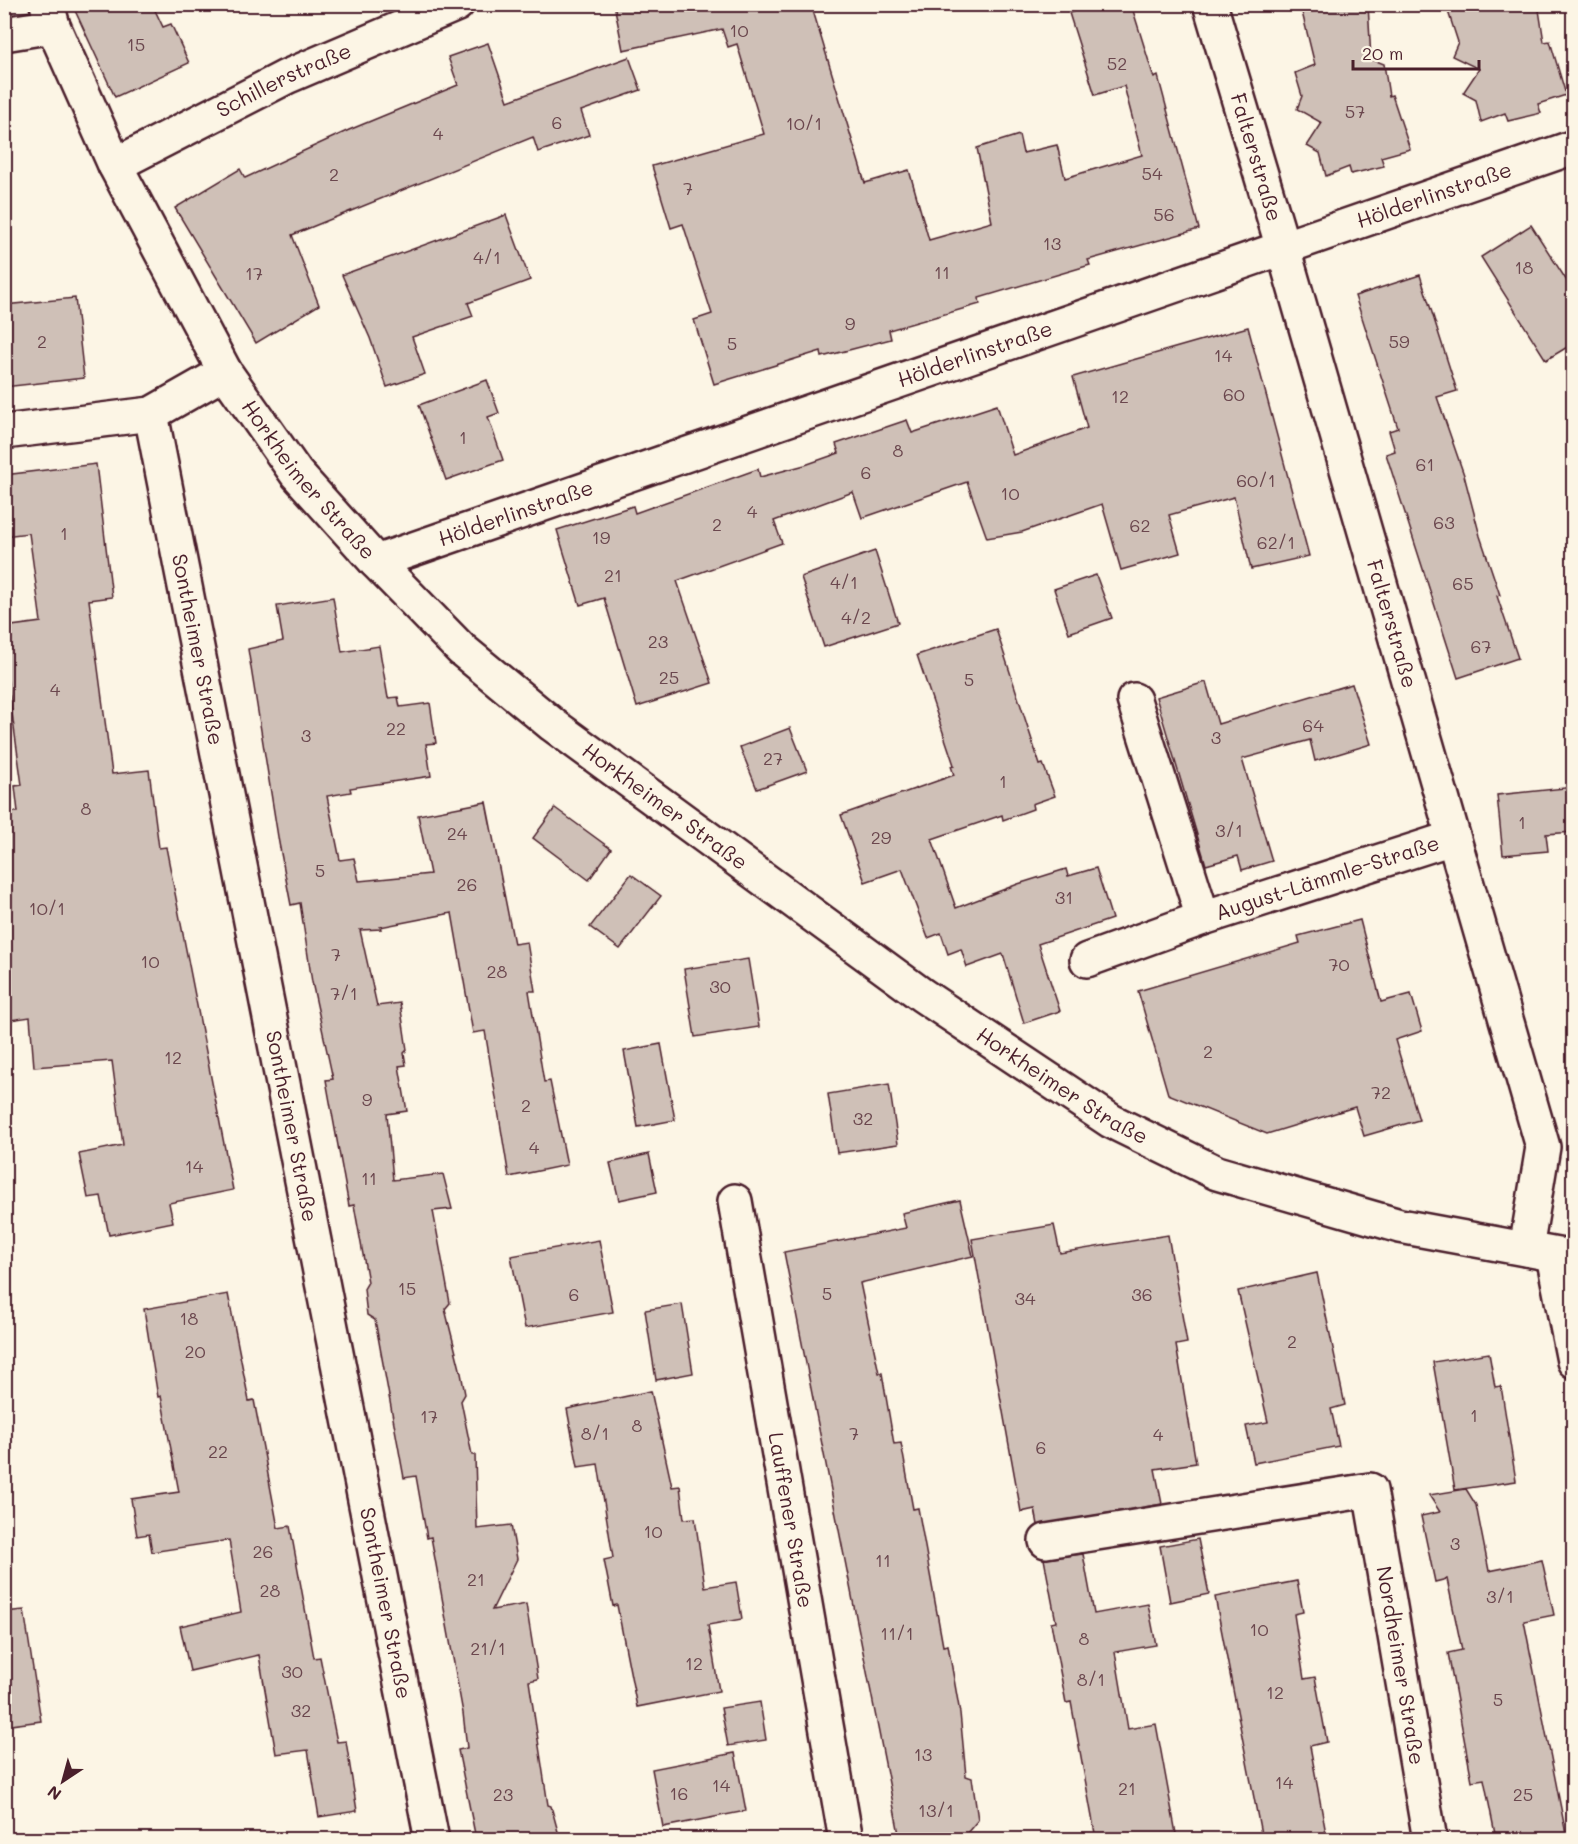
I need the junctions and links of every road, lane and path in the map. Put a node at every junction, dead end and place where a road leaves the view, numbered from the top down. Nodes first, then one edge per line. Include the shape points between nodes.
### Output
1 (457, 4) edge
2 (1210, 4) edge
3 (50, 15) edge
4 (4, 34) edge
5 (1574, 147) edge
6 (115, 165) junction
7 (1283, 248) junction
8 (225, 372) junction
9 (151, 414) junction
10 (4, 432) edge
11 (376, 562) junction
12 (1134, 700) dead end
13 (1452, 838) junction
14 (1203, 918) junction
15 (1087, 960) dead end
16 (735, 1201) dead end
17 (1551, 1254) edge
18 (1574, 1361) edge
19 (1046, 1541) dead end
20 (432, 1839) edge
21 (846, 1839) edge
22 (1430, 1839) edge

1 - 6 street, Schillerstraße via 286,77
2 - 7 street, Falterstraße
3 - 4 street
3 - 6 street, Horkheimer Straße
5 - 7 street, Hölderlinstraße
6 - 8 street, Horkheimer Straße
7 - 11 street, Hölderlinstraße
7 - 13 street, Falterstraße
8 - 9 street
8 - 11 street, Horkheimer Straße via 296,473
9 - 10 street
9 - 20 street, Sontheimer Straße
11 - 17 street, Horkheimer Straße via 461,649 553,725 922,995 1111,1121 1217,1173 1400,1226
12 - 14 street, August-Lämmle-Straße
13 - 14 street, August-Lämmle-Straße
13 - 17 street, Falterstraße via 1543,1147
14 - 15 street, August-Lämmle-Straße
16 - 21 street, Lauffener Straße
17 - 18 street
19 - 22 street, Nordheimer Straße via 1370,1490

